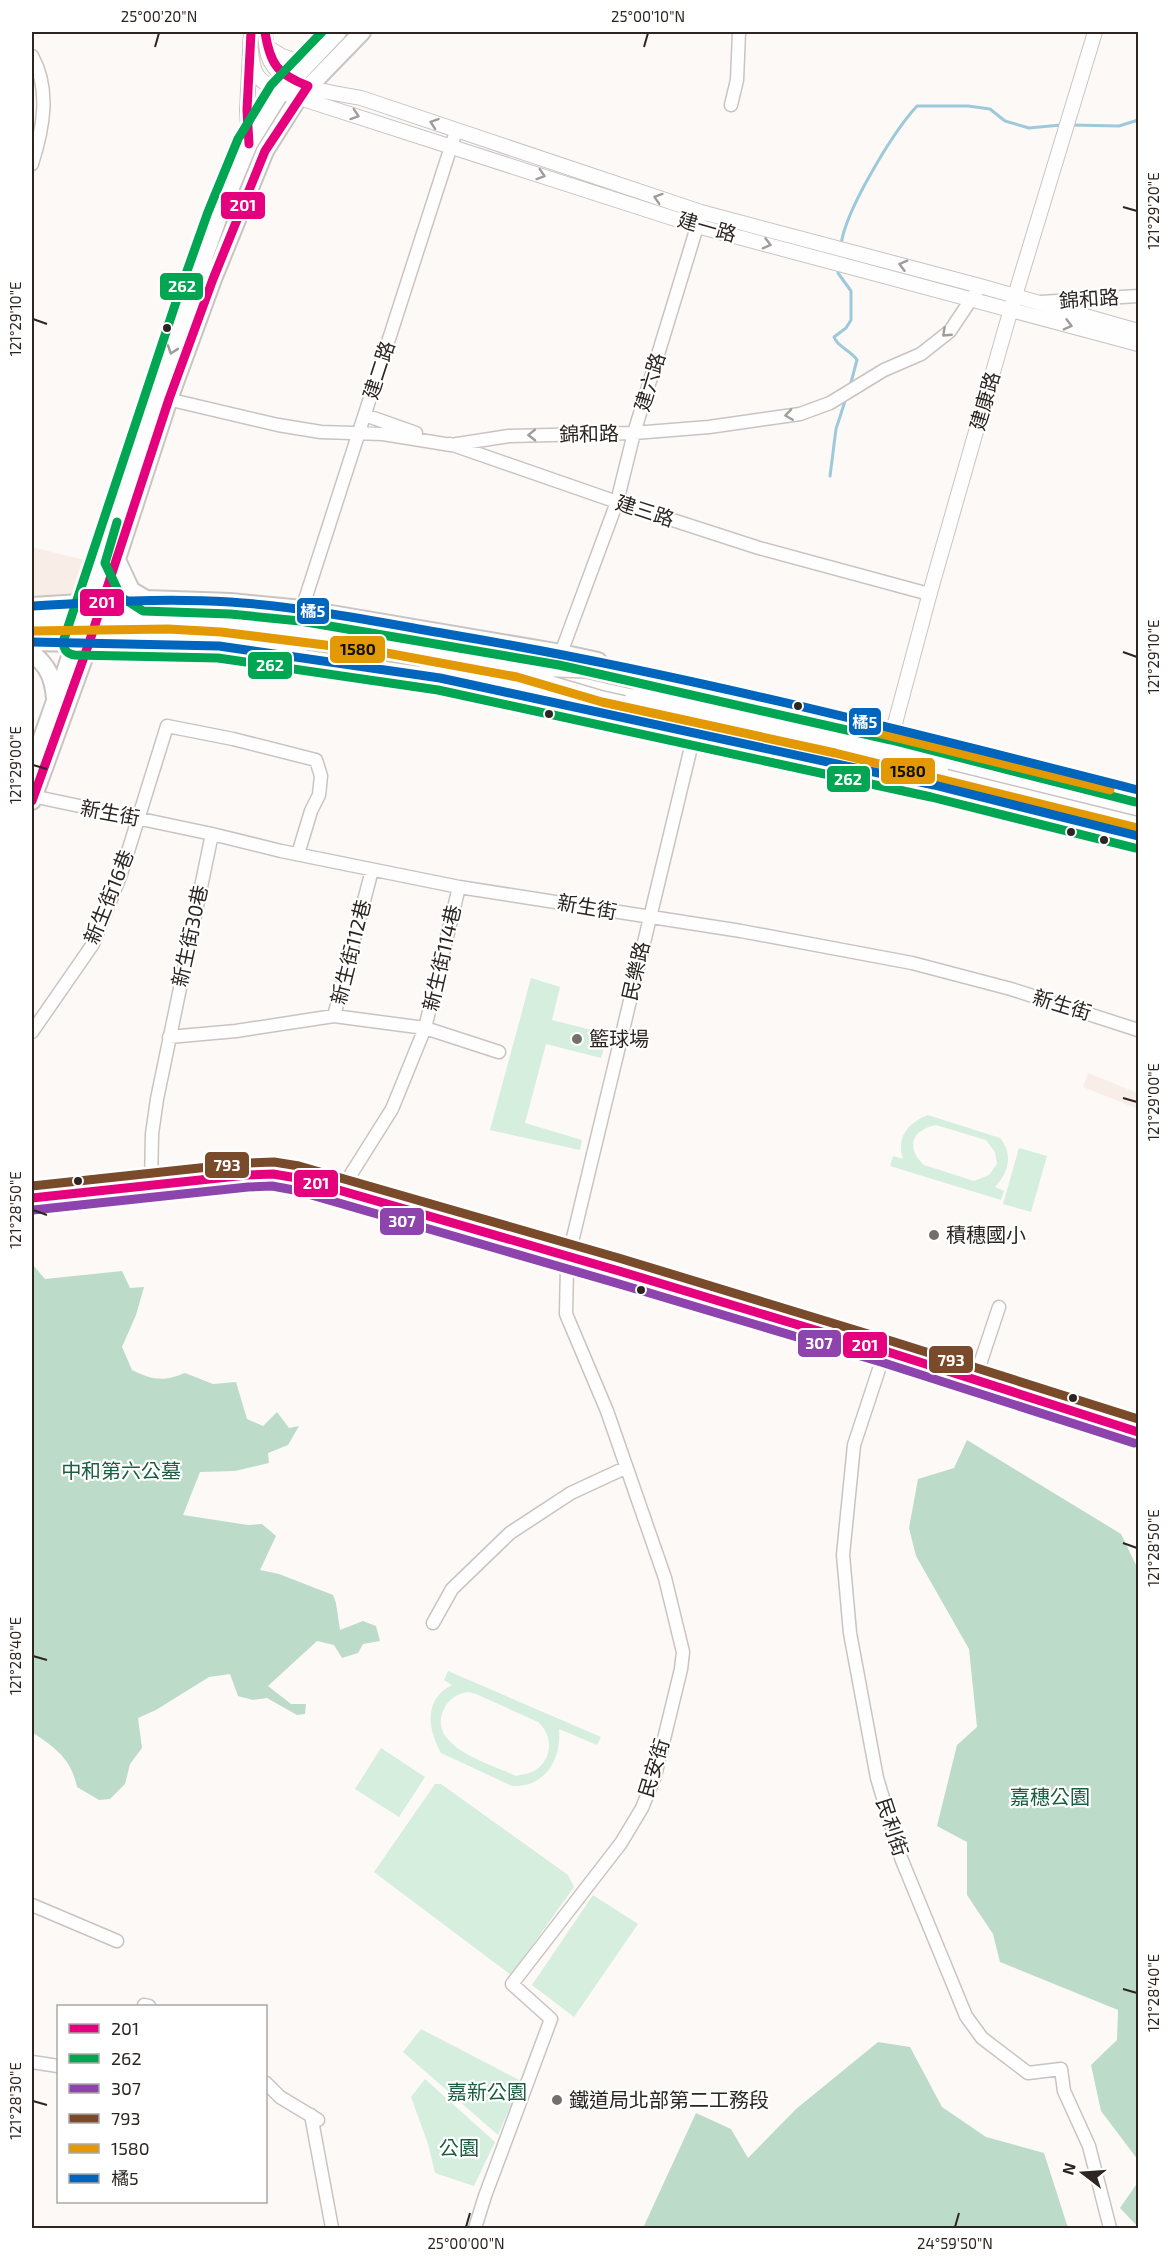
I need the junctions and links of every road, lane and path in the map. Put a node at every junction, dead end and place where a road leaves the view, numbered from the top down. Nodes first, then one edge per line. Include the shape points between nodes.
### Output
1 (265, 32) edge
2 (338, 32) edge
3 (362, 32) edge
4 (739, 32) edge
5 (1095, 32) edge
6 (251, 37) edge
7 (267, 47) junction
8 (32, 56) edge
9 (306, 64) junction
10 (298, 90) junction
11 (730, 105) dead end
12 (456, 131) junction
13 (249, 144) junction
14 (451, 146) junction
15 (32, 164) edge
16 (699, 219) junction
17 (980, 286) junction
18 (1015, 296) junction
19 (1138, 296) edge
20 (971, 298) junction
21 (1039, 302) junction
22 (1011, 309) junction
23 (1138, 331) edge
24 (1138, 344) edge
25 (162, 398) junction
26 (365, 415) junction
27 (358, 433) junction
28 (634, 433) junction
29 (451, 445) junction
30 (617, 502) junction
31 (117, 560) junction
32 (930, 594) junction
33 (146, 599) junction
34 (95, 603) junction
35 (302, 609) junction
36 (34, 610) edge
37 (88, 624) junction
38 (33, 642) edge
39 (82, 643) junction
40 (561, 653) junction
41 (524, 671) junction
42 (707, 685) junction
43 (55, 700) junction
44 (701, 707) junction
45 (894, 728) junction
46 (695, 732) junction
47 (888, 749) junction
48 (939, 763) dead end
49 (32, 766) edge
50 (881, 773) junction
51 (1138, 790) edge
52 (1138, 797) edge
53 (32, 798) edge
54 (1138, 811) edge
55 (138, 818) junction
56 (1138, 828) edge
57 (212, 834) junction
58 (1138, 836) edge
59 (298, 854) junction
60 (372, 870) junction
61 (459, 887) junction
62 (649, 918) junction
63 (334, 1016) junction
64 (425, 1028) junction
65 (1138, 1030) edge
66 (32, 1032) edge
67 (169, 1037) junction
68 (500, 1052) dead end
69 (151, 1185) junction
70 (341, 1190) junction
71 (32, 1198) edge
72 (568, 1257) junction
73 (999, 1307) dead end
74 (885, 1351) junction
75 (975, 1379) junction
76 (1138, 1432) edge
77 (625, 1468) junction
78 (433, 1623) dead end
79 (32, 1905) edge
80 (117, 1941) dead end
81 (32, 2061) edge
82 (57, 2066) edge
83 (267, 2084) edge
84 (332, 2229) edge
85 (475, 2229) edge
86 (1110, 2229) edge

1 - 7 street
2 - 9 main road
3 - 10 main road via 326,69
4 - 11 street via 737,80
5 - 18 street, 建康路
6 - 10 street via 256,77
6 - 13 street
7 - 9 street
7 - 10 street via 272,64
8 - 15 street via 41,81 44,109
9 - 10 main road
12 -> 10 street, 建一路 via 361,98
10 - 13 main road
10 -> 14 street, 建一路
10 - 25 main road via 265,151
12 - 14 street, 建二路
16 -> 12 street, 建一路
13 -> 25 main road via 219,216
14 -> 16 street, 建一路
14 - 26 street, 建二路
17 -> 16 street, 建一路 via 841,249
16 -> 20 street, 建一路 via 839,264
16 - 28 street, 建六路
17 - 18 street, 建一路
17 - 20 street, 錦和路
18 - 21 street, 建一路
18 - 22 street, 建康路
19 - 21 street, 錦和路
20 - 22 street, 建一路
20 -> 28 street, 錦和路 via 950,331 921,354 884,370 830,403 800,414
21 - 23 street, 建一路
22 -> 24 street, 建一路
22 - 32 street, 建康路
25 - 27 street, 錦和路 via 278,425
25 - 31 main road
25 - 34 main road
26 - 27 street, 建二路
26 - 29 street, 建三路
27 - 29 street, 錦和路
27 - 35 street, 建二路
28 -> 29 street, 錦和路 via 509,435
28 - 30 street, 建六路
29 - 30 street, 建三路
30 - 32 street, 建三路 via 759,548
30 - 40 street, 建六路
31 - 33 main road via 131,590
31 - 34 main road
32 - 45 street, 建康路
33 - 34 main road
33 - 35 main road
34 - 36 main road
34 - 37 main road
35 - 40 main road
36 - 37 main road
36 - 41 highway, bridge via 239,619 357,636
37 - 38 main road
37 - 39 main road
37 - 44 main road via 223,625 348,640
38 - 39 main road
38 - 41 highway, bridge via 168,629 221,632
38 - 43 main road via 53,678
39 - 43 main road
39 - 46 main road via 219,646 440,678
39 - 53 main road
40 - 42 main road
41 - 48 highway, bridge
41 - 52 highway, bridge via 587,668 932,745
41 - 56 highway, bridge via 602,702 835,753
42 - 44 street, 民樂路
42 - 45 main road
43 - 49 main road
44 - 46 street, 民樂路
44 - 47 main road
45 - 47 street, 建康路
45 - 51 main road
46 - 50 main road
46 - 62 street, 民樂路
47 - 50 street, 建康路
47 - 54 highway
50 - 58 main road
53 - 55 street, 新生街
55 - 57 street, 新生街
55 - 59 street, 新生街16巷 via 167,726 233,739 316,760 321,776 319,795
55 - 66 street, 新生街16巷 via 93,944
57 - 59 street, 新生街
57 - 67 street, 新生街30巷
59 - 60 street, 新生街
60 - 61 street, 新生街
60 - 63 street, 新生街112巷
61 - 62 street, 新生街
61 - 64 street, 新生街114巷
62 - 65 street, 新生街 via 912,963 1011,988
62 - 72 street, 民樂路
63 - 64 street, 新生街112巷
63 - 67 street
64 - 68 street, 新生街112巷
64 - 70 street, 新生街114巷 via 393,1109
67 - 69 street, 新生街30巷 via 152,1134
69 - 70 street via 273,1174
69 - 71 street
70 - 72 street
72 - 74 street
72 - 77 street, 民安街 via 566,1314 607,1411
73 - 75 street
74 - 75 street
74 - 86 street, 民利街 via 854,1445 843,1555 850,1633 877,1779 901,1858 966,2016 982,2038 1028,2073 1061,2069 1064,2091 1089,2146
75 - 76 street
77 - 78 street via 571,1493 510,1533 452,1589
77 - 85 street, 民安街 via 665,1578 683,1652 681,1669 655,1776 642,1808 621,1843 512,1984 551,2019
79 - 80 street
81 - 82 street
83 - 84 street via 280,2097 315,2118

